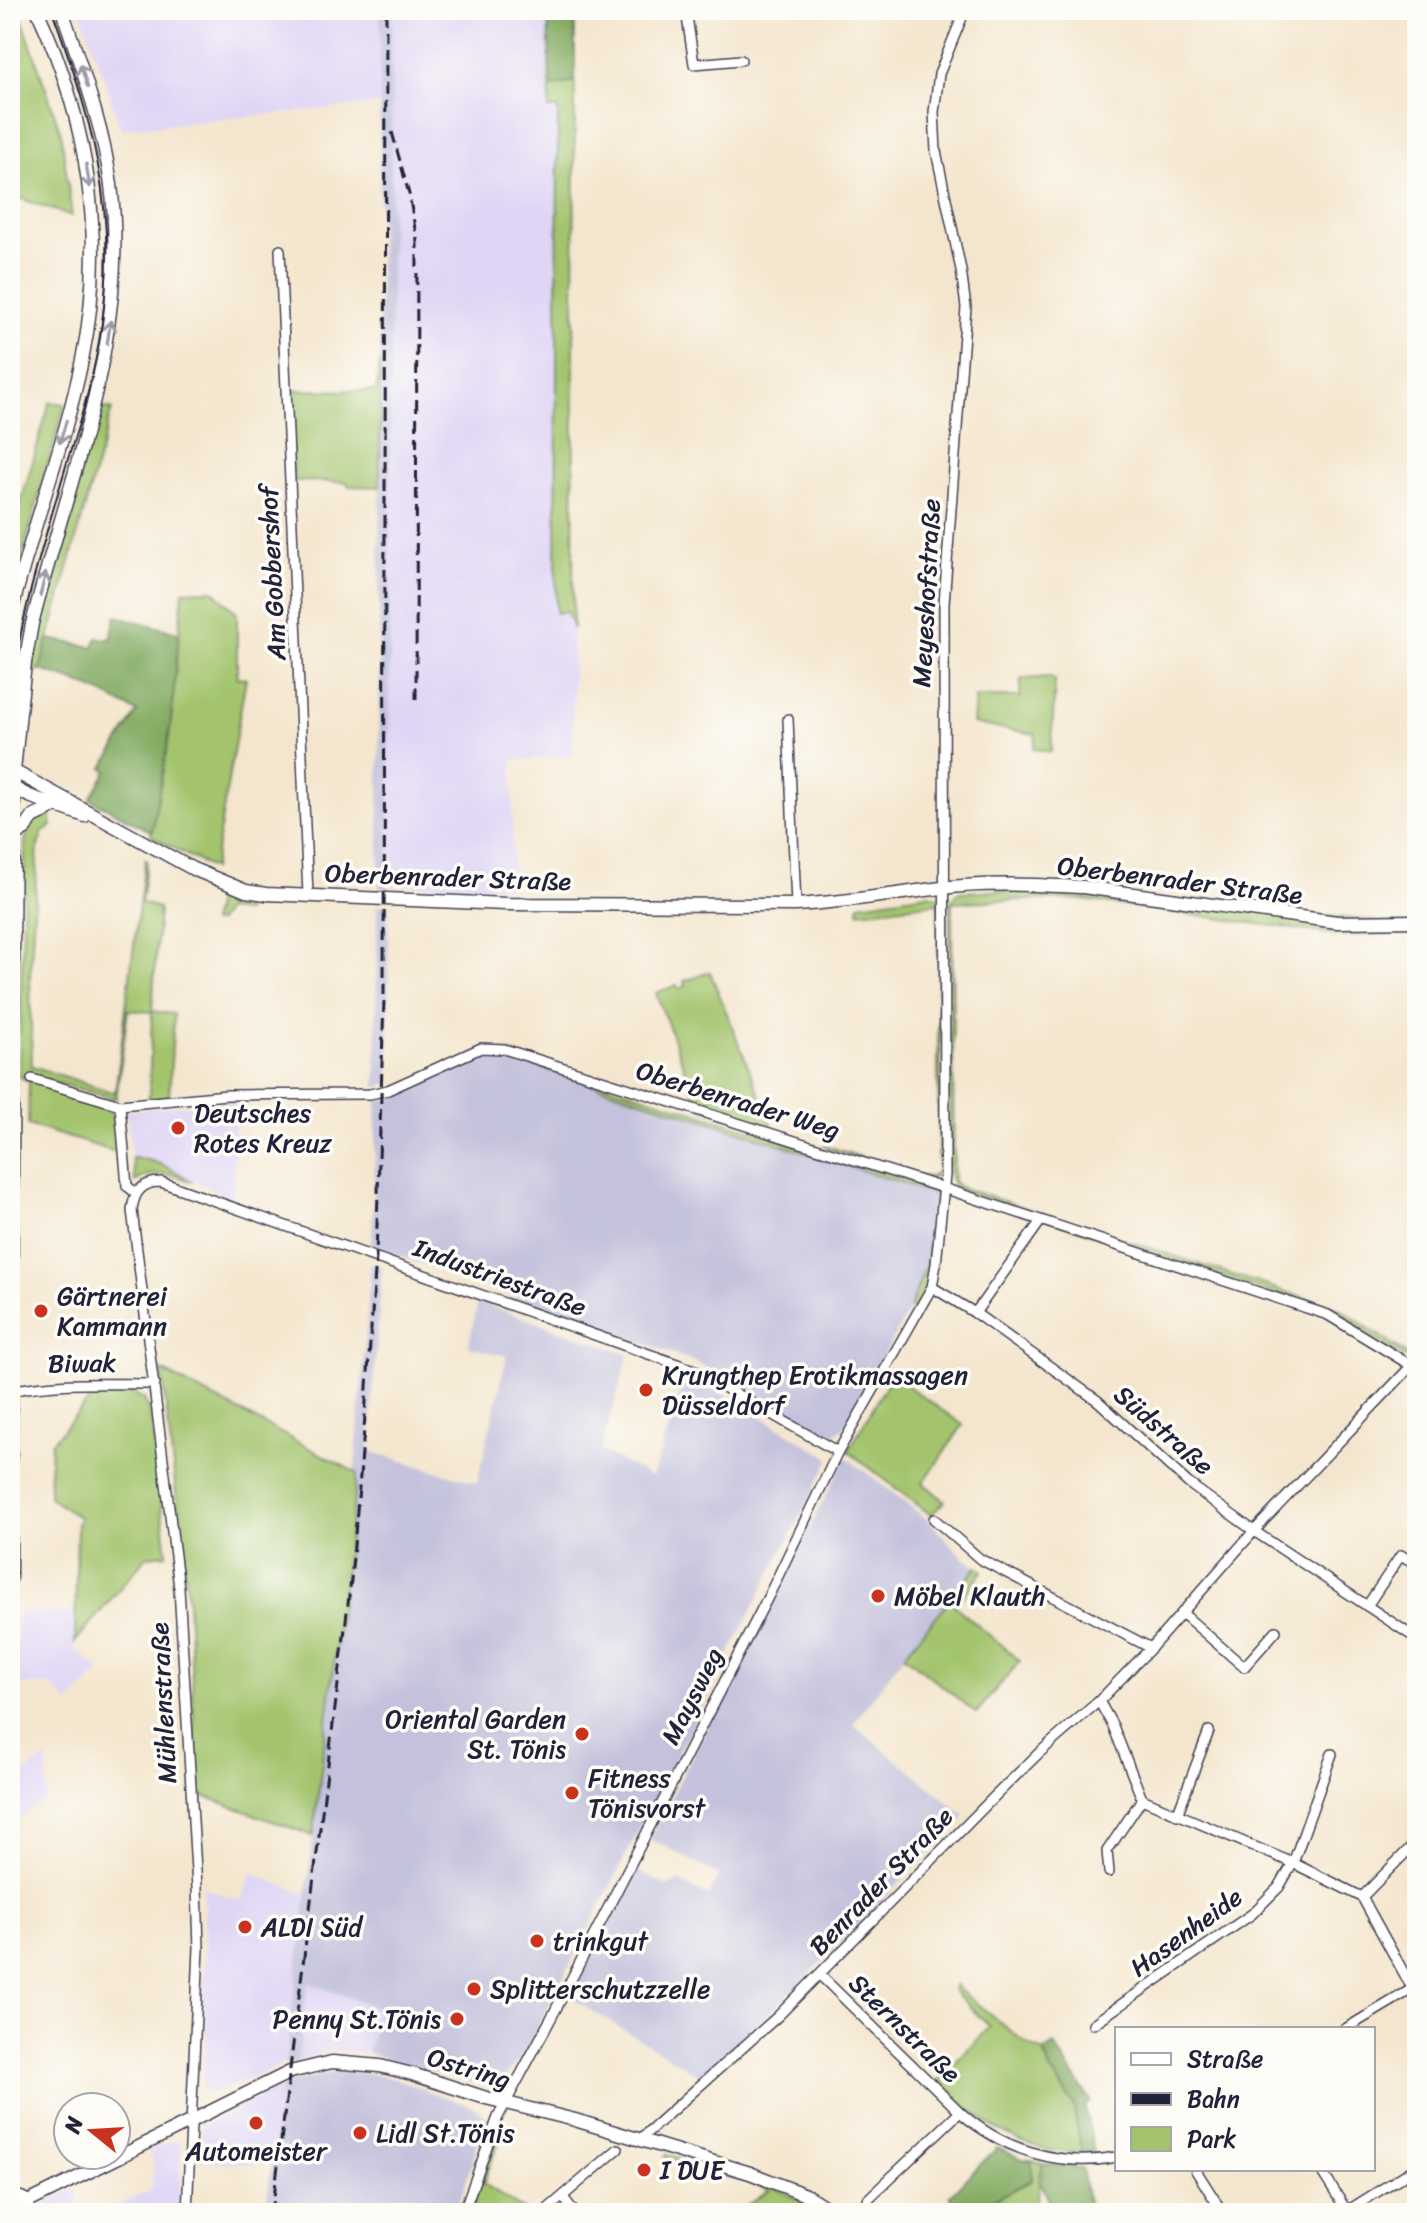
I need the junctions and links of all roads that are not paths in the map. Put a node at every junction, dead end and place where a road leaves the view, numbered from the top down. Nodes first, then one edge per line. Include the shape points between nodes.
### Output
1 (37, 10) edge
2 (62, 10) edge
3 (686, 10) edge
4 (965, 10) edge
5 (741, 60) dead end
6 (280, 250) dead end
7 (10, 618) edge
8 (788, 719) dead end
9 (12, 770) edge
10 (12, 787) edge
11 (56, 806) junction
12 (115, 827) junction
13 (14, 835) junction
14 (944, 888) junction
15 (308, 895) junction
16 (796, 905) junction
17 (1417, 921) edge
18 (32, 1079) dead end
19 (120, 1105) junction
20 (943, 1192) junction
21 (136, 1193) junction
22 (1039, 1223) junction
23 (932, 1287) junction
24 (975, 1313) junction
25 (1414, 1363) edge
26 (155, 1384) junction
27 (11, 1391) edge
28 (838, 1452) junction
29 (934, 1519) dead end
30 (1254, 1531) junction
31 (1417, 1565) edge
32 (10, 1580) edge
33 (1367, 1606) junction
34 (1182, 1613) junction
35 (1276, 1631) dead end
36 (1417, 1639) edge
37 (1151, 1648) junction
38 (1099, 1701) junction
39 (1209, 1731) dead end
40 (1332, 1754) dead end
41 (1142, 1799) junction
42 (1177, 1815) junction
43 (1417, 1841) edge
44 (1293, 1863) junction
45 (1109, 1872) dead end
46 (1362, 1897) junction
47 (820, 1975) junction
48 (1416, 1990) edge
49 (1093, 2024) dead end
50 (1349, 2027) edge
51 (506, 2103) junction
52 (960, 2112) junction
53 (191, 2122) junction
54 (639, 2140) junction
55 (618, 2149) dead end
56 (1115, 2157) edge
57 (1417, 2167) edge
58 (1196, 2171) edge
59 (1321, 2171) edge
60 (563, 2197) junction
61 (10, 2199) edge
62 (868, 2199) dead end
63 (29, 2202) junction
64 (10, 2211) edge
65 (187, 2213) edge
66 (463, 2213) edge
67 (543, 2213) edge
68 (575, 2213) edge
69 (835, 2213) edge
70 (1223, 2213) edge

1 -> 7 main road via 82,145 92,205 94,278 79,373
9 -> 2 main road via 32,624 102,370 114,283 107,161
3 - 5 street via 694,64
4 - 14 street, Meyeshofstraße via 939,74 934,112 936,151 966,307 944,603
6 - 15 street, Am Gobbershof
8 - 16 street
9 - 10 main road
9 - 12 main road, Oberbenrader Straße
10 - 11 main road, Oberbenrader Straße
10 - 13 main road
11 - 12 main road, Oberbenrader Straße
11 - 13 main road via 33,817
12 - 15 main road, Oberbenrader Straße via 227,884 266,894
13 - 27 main road
14 - 16 main road, Oberbenrader Straße
14 - 17 main road, Oberbenrader Straße via 1083,887 1337,922
14 - 20 street, Meyeshofstraße
15 - 16 main road, Oberbenrader Straße via 506,904
18 - 19 street, Oberbenrader Weg
19 - 20 street, Oberbenrader Weg via 227,1095 383,1092 488,1047
19 - 21 street, Mühlenstraße via 127,1186
20 - 22 street, Oberbenrader Weg
20 - 23 street, Maysweg
21 - 26 street, Mühlenstraße via 132,1210
21 - 28 street, Industriestraße via 149,1182 161,1182 694,1370
22 - 24 street
22 - 25 street, Oberbenrader Weg via 1328,1315
23 - 24 street, Südstraße
23 - 28 street, Maysweg
24 - 30 street, Südstraße via 1098,1401 1188,1483
25 - 30 street, Benrader Straße
26 - 27 street, Biwak
26 - 53 street, Mühlenstraße via 179,1588 197,1887
27 - 32 main road
28 - 51 street, Maysweg
29 - 37 street via 980,1559
30 - 33 street, Südstraße
30 - 34 street, Benrader Straße
31 - 33 street via 1401,1555
33 - 36 street, Südstraße
34 - 35 street via 1244,1667
34 - 37 street, Benrader Straße
37 - 38 street, Benrader Straße
38 - 41 street
38 - 47 street, Benrader Straße via 1006,1785
39 - 42 street
40 - 44 street, Hasenheide
41 - 42 street
41 - 45 street via 1107,1851
42 - 44 street
43 - 46 street
44 - 46 street
44 - 49 street, Hasenheide via 1279,1887 1252,1914
46 - 48 street
47 - 52 street, Sternstraße
47 - 54 street, Benrader Straße
48 - 50 street
51 - 53 main road, Ostring via 380,2066 332,2062 290,2072
51 - 54 main road, Ostring
51 - 66 street, Maysweg
52 - 56 street, Sternstraße via 995,2138 1039,2155
52 - 62 street, Sternstraße
53 - 63 main road, Ostring
53 - 65 street, Mühlenstraße
54 - 69 main road, Ostring via 772,2181
55 - 60 street
57 - 59 street via 1347,2211
58 - 70 street
60 - 67 street
60 - 68 street
61 - 63 main road
63 - 64 main road, Ostring

